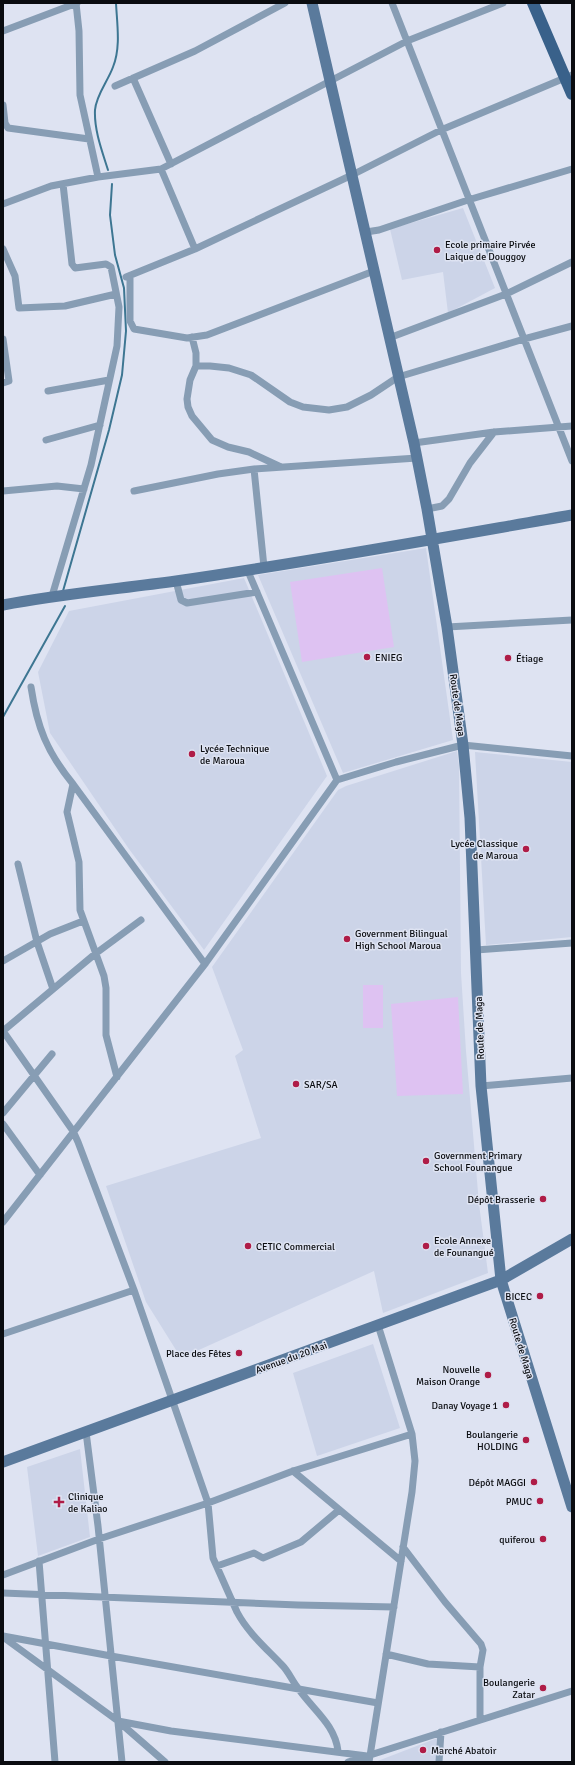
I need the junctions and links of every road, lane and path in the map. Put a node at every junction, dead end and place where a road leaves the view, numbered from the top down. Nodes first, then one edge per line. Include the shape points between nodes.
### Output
1 (77, 3) edge
2 (285, 3) edge
3 (312, 3) edge
4 (392, 3) edge
5 (503, 3) edge
6 (533, 3) edge
7 (3, 31) edge
8 (407, 41) junction
9 (569, 77) edge
10 (133, 78) junction
11 (331, 81) junction
12 (116, 86) dead end
13 (572, 94) edge
14 (3, 105) edge
15 (441, 130) junction
16 (89, 139) junction
17 (171, 164) junction
18 (161, 169) junction
19 (572, 169) edge
20 (352, 176) junction
21 (98, 177) junction
22 (63, 184) junction
23 (468, 200) junction
24 (3, 204) edge
25 (366, 232) junction
26 (3, 248) edge
27 (195, 249) junction
28 (572, 262) edge
29 (374, 271) junction
30 (116, 294) junction
31 (506, 294) junction
32 (572, 326) edge
33 (192, 337) junction
34 (389, 338) junction
35 (3, 339) edge
36 (524, 339) junction
37 (196, 366) junction
38 (398, 377) junction
39 (109, 380) junction
40 (3, 382) edge
41 (48, 392) dead end
42 (100, 425) junction
43 (572, 426) edge
44 (559, 428) junction
45 (494, 432) junction
46 (46, 440) dead end
47 (414, 443) junction
48 (417, 458) junction
49 (572, 461) edge
50 (282, 467) junction
51 (254, 469) junction
52 (84, 489) junction
53 (3, 491) edge
54 (134, 491) dead end
55 (428, 509) junction
56 (572, 515) edge
57 (432, 540) junction
58 (264, 567) junction
59 (247, 569) junction
60 (176, 581) junction
61 (257, 592) junction
62 (52, 596) junction
63 (3, 605) edge
64 (572, 620) edge
65 (447, 627) junction
66 (31, 687) dead end
67 (463, 745) junction
68 (572, 756) edge
69 (337, 780) junction
70 (73, 784) junction
71 (18, 864) dead end
72 (141, 920) dead end
73 (83, 921) junction
74 (37, 942) junction
75 (572, 943) edge
76 (476, 950) junction
77 (95, 954) junction
78 (3, 961) edge
79 (205, 964) junction
80 (53, 989) junction
81 (3, 1031) edge
82 (52, 1054) dead end
83 (34, 1076) junction
84 (117, 1077) junction
85 (572, 1078) edge
86 (481, 1086) junction
87 (3, 1113) edge
88 (3, 1124) edge
89 (73, 1131) junction
90 (40, 1175) junction
91 (3, 1222) edge
92 (572, 1239) edge
93 (501, 1280) junction
94 (134, 1290) junction
95 (378, 1325) junction
96 (3, 1334) edge
97 (172, 1400) junction
98 (86, 1432) junction
99 (412, 1434) junction
100 (3, 1462) edge
101 (293, 1471) junction
102 (208, 1503) junction
103 (572, 1507) edge
104 (339, 1510) junction
105 (99, 1539) junction
106 (403, 1547) junction
107 (401, 1560) junction
108 (39, 1561) junction
109 (217, 1566) junction
110 (3, 1575) edge
111 (3, 1593) edge
112 (41, 1596) junction
113 (105, 1597) junction
114 (233, 1603) junction
115 (394, 1607) junction
116 (3, 1636) edge
117 (44, 1644) junction
118 (386, 1654) junction
119 (112, 1656) junction
120 (480, 1667) junction
121 (48, 1670) junction
122 (297, 1688) junction
123 (572, 1691) edge
124 (378, 1703) junction
125 (480, 1719) junction
126 (118, 1721) junction
127 (441, 1732) junction
128 (338, 1752) junction
129 (368, 1758) edge
130 (56, 1762) edge
131 (122, 1762) edge
132 (166, 1762) edge
133 (348, 1762) edge
134 (438, 1762) edge

1 - 7 street
1 - 16 street via 80,95
2 - 10 street via 195,51
3 - 11 main road, Route de Maga
4 - 8 street
5 - 8 street
6 - 9 main road
8 - 11 street
8 - 15 street
9 - 13 main road
9 - 15 street
10 - 12 street
10 - 17 street
11 - 17 street
11 - 20 main road, Route de Maga
14 - 16 street via 8,128
15 - 20 street
15 - 23 street
16 - 21 street
17 - 18 street
18 - 21 street
18 - 27 street
19 - 23 street
20 - 25 main road, Route de Maga
20 - 27 street
21 - 22 street
22 - 24 street via 41,189
22 - 30 street via 72,264 76,268 108,265 111,267
23 - 25 street
23 - 31 street
25 - 29 main road, Route de Maga
26 - 30 street via 15,276 19,308 65,306
27 - 33 street via 128,277 130,321 134,329 180,338
28 - 31 street
29 - 33 street via 207,335
29 - 34 main road, Route de Maga
30 - 39 street via 119,326
31 - 34 street
31 - 36 street
32 - 36 street
33 - 37 street
34 - 38 main road, Route de Maga
35 - 40 street via 9,381
36 - 38 street
36 - 44 street
37 - 38 street via 229,368 251,375 290,402 320,410 347,407
37 - 50 street via 190,380 188,407 192,416 212,440 249,452
38 - 47 main road, Route de Maga
39 - 41 street
39 - 42 street
42 - 46 street
42 - 52 street
43 - 44 street
44 - 45 street
44 - 49 street
45 - 47 street
45 - 55 street via 470,463 450,499 442,506
47 - 48 main road, Route de Maga
48 - 50 street
48 - 55 main road, Route de Maga
50 - 51 street
51 - 54 street
51 - 58 street
52 - 53 street via 57,486
52 - 62 street
55 - 57 main road, Route de Maga
56 - 57 main road
57 - 58 main road
57 - 65 main road, Route de Maga
58 - 59 main road
59 - 60 main road
59 - 61 street
60 - 61 street via 181,600 187,603
60 - 62 main road
61 - 69 street
62 - 63 main road
64 - 65 street
65 - 67 main road, Route de Maga
66 - 70 street via 35,714 41,730 58,765
67 - 68 street
67 - 69 street
67 - 76 main road, Route de Maga via 470,818
69 - 79 street
70 - 73 street via 67,812 78,857 79,900
70 - 79 street
71 - 74 street
72 - 77 street
73 - 74 street
73 - 77 street
74 - 78 street
74 - 80 street
75 - 76 street
76 - 86 main road, Route de Maga
77 - 80 street
77 - 84 street via 105,982 106,1035
79 - 84 street
80 - 81 street
81 - 83 street
82 - 83 street
83 - 87 street
83 - 89 street
84 - 89 street
85 - 86 street
86 - 93 main road, Route de Maga
88 - 90 street
89 - 90 street
89 - 94 street
90 - 91 street
92 - 93 main road, Avenue du 20 Mai
93 - 95 main road, Avenue du 20 Mai
93 - 103 main road, Route de Maga
94 - 96 street
94 - 97 street
95 - 97 main road, Avenue du 20 Mai
95 - 99 street
97 - 98 main road, Avenue du 20 Mai
97 - 102 street
98 - 100 main road, Avenue du 20 Mai
98 - 105 street
99 - 101 street
99 - 106 street via 415,1462
101 - 102 street
101 - 104 street
102 - 105 street
102 - 109 street via 212,1555
104 - 107 street
104 - 109 street via 307,1538 286,1549 262,1558 254,1553
105 - 108 street
105 - 113 street
106 - 107 street
106 - 120 street via 445,1602 482,1644
107 - 115 street
108 - 110 street
108 - 112 street
109 - 114 street
111 - 112 street
112 - 113 street
112 - 117 street
113 - 114 street
113 - 119 street
114 - 115 street
114 - 122 street via 241,1620 283,1666
115 - 118 street
116 - 117 street
116 - 121 street
117 - 119 street
117 - 121 street
118 - 120 street via 428,1664
118 - 124 street
119 - 122 street
119 - 126 street
120 - 125 street
121 - 126 street
121 - 130 street
122 - 124 street
122 - 128 street via 328,1725 337,1742
123 - 125 street
124 - 129 street
125 - 127 street
126 - 128 street via 170,1731
126 - 131 street
126 - 132 street
127 - 129 street
127 - 134 street
128 - 129 street
129 - 133 street

